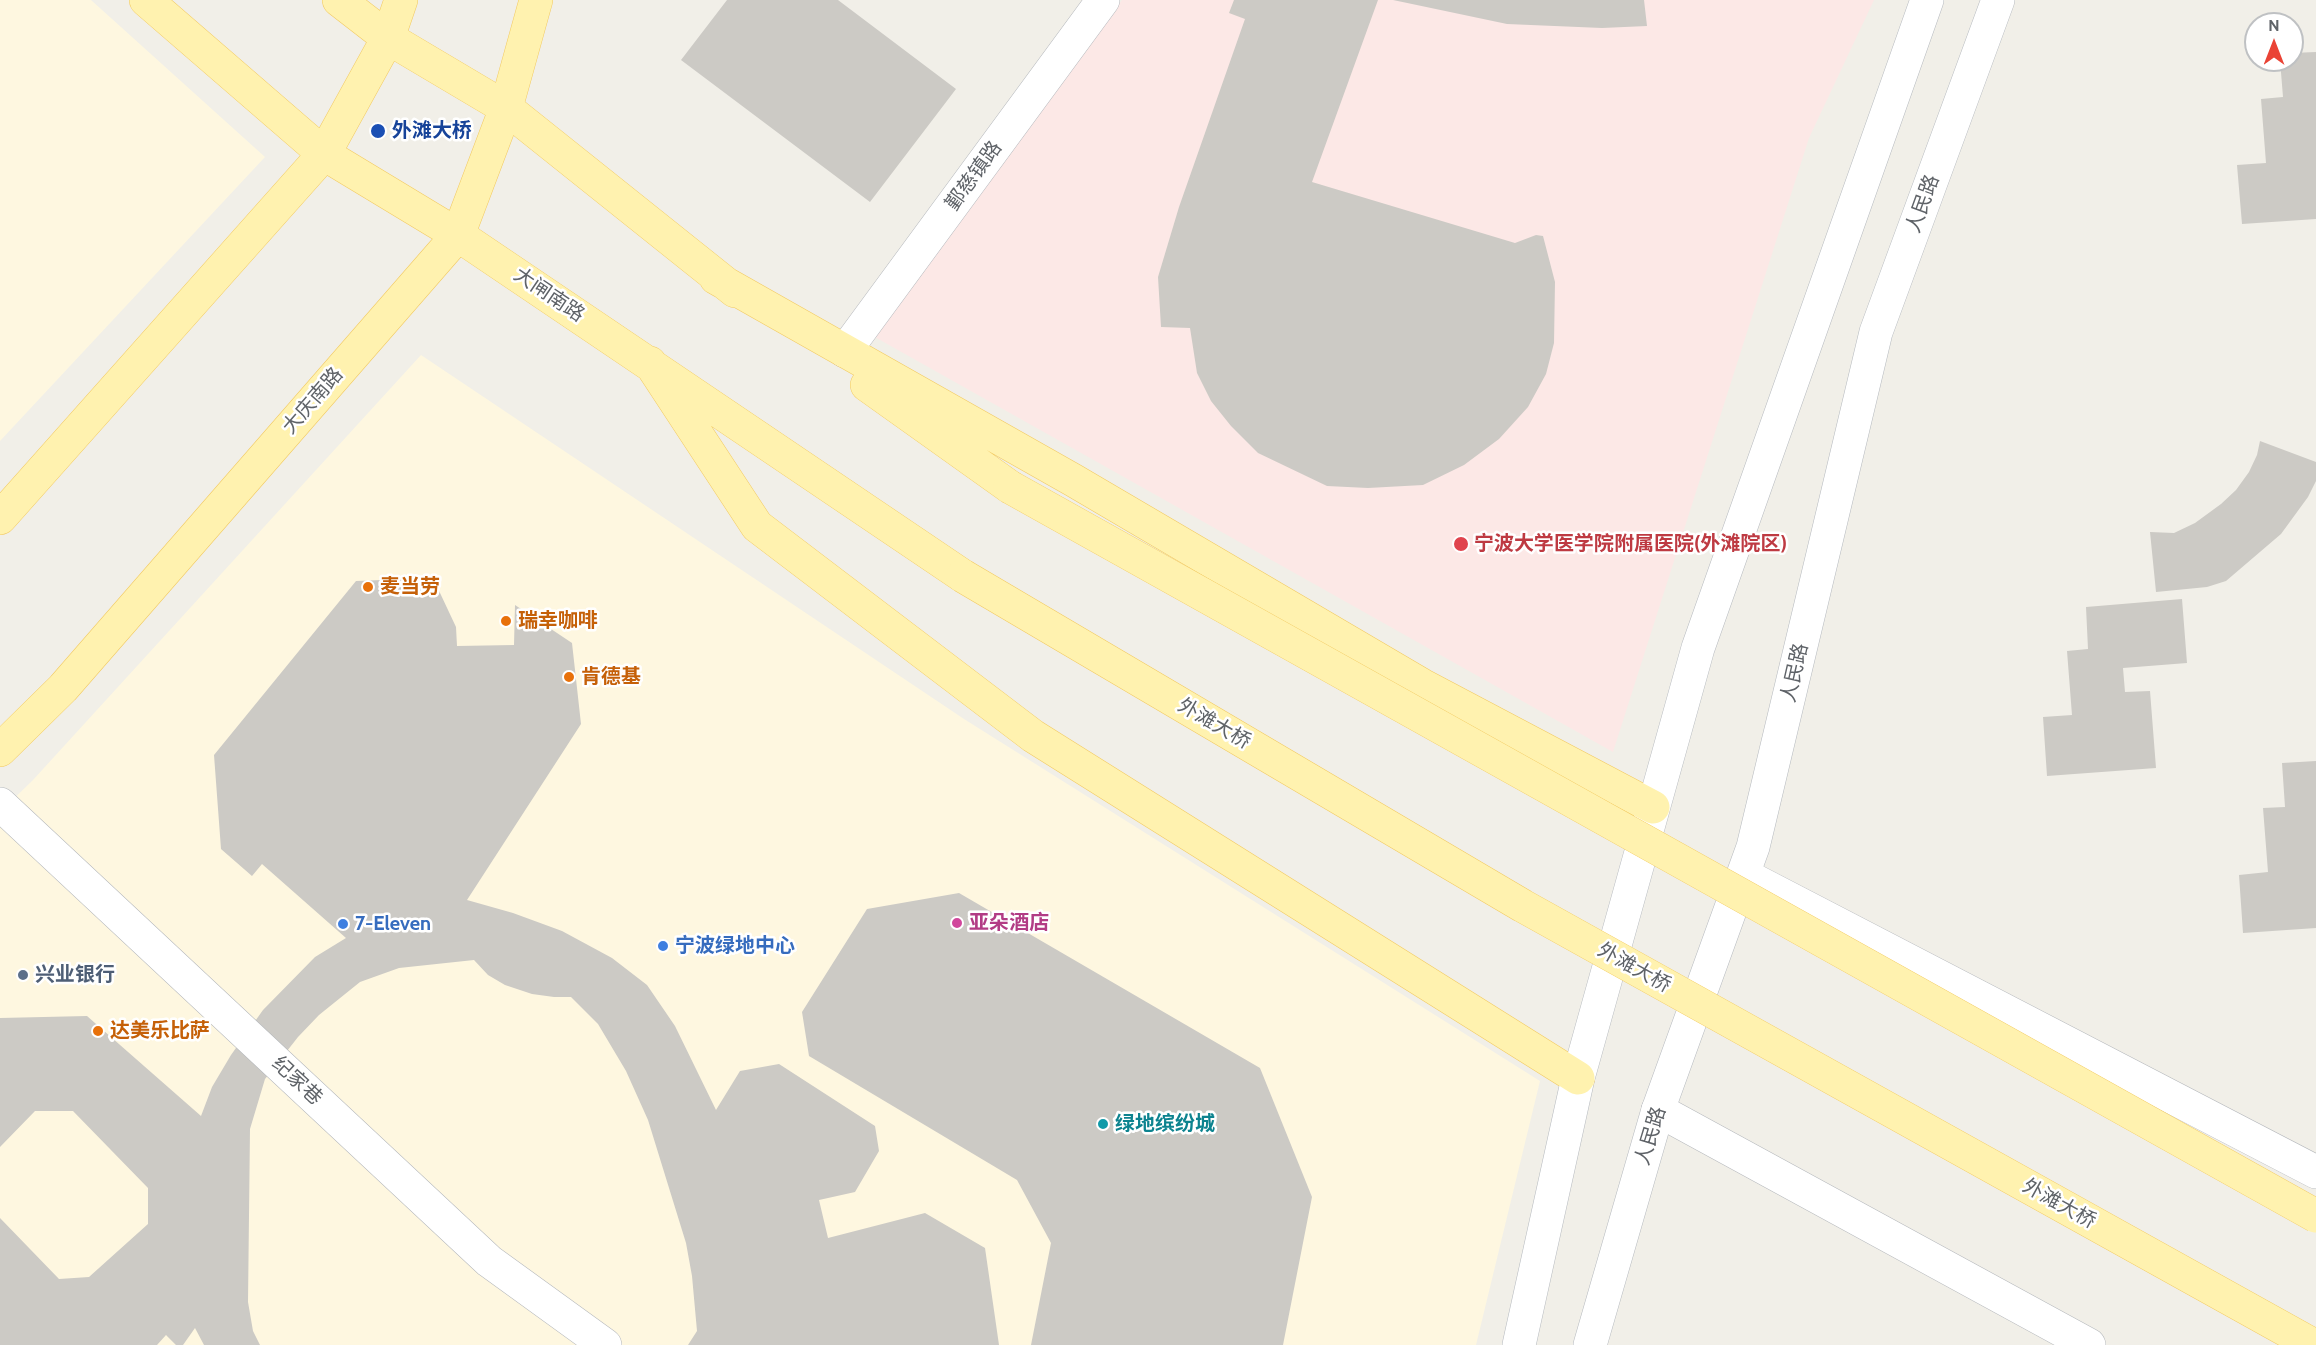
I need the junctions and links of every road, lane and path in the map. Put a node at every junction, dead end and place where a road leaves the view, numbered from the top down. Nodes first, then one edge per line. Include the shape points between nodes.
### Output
1 (146, 0) edge
2 (339, 0) edge
3 (401, 0) edge
4 (536, 0) edge
5 (1103, 0) edge
6 (1927, 0) edge
7 (1998, 0) edge
8 (388, 39) junction
9 (506, 108) junction
10 (324, 154) junction
11 (458, 235) junction
12 (716, 278) junction
13 (845, 351) junction
14 (650, 363) junction
15 (0, 518) edge
16 (963, 576) joint
17 (0, 750) edge
18 (0, 804) edge
19 (1653, 807) junction
20 (1744, 875) junction
21 (1578, 1078) junction
22 (1658, 1110) junction
23 (2316, 1172) edge
24 (2316, 1216) edge
25 (606, 1345) edge
26 (1519, 1345) edge
27 (1590, 1345) edge
28 (2089, 1345) edge
29 (2313, 1345) edge

1 - 10 main road, 大闸南路
2 - 8 main road
3 - 8 main road
4 - 9 main road, 大庆南路
5 - 13 main road, 鄞慈镇路
6 - 19 main road via 1698,648
7 - 20 main road, 人民路 via 1876,332
8 - 9 main road
8 - 10 main road
9 - 11 main road, 大庆南路
9 - 12 main road
10 - 11 main road, 大闸南路
10 - 15 main road
11 - 14 main road, 大闸南路
11 - 17 main road, 大庆南路 via 63,688
12 - 13 main road
12 - 24 main road, bridge via 1010,487
13 - 19 main road via 1422,685
14 - 16 main road, 大闸南路
14 - 21 main road via 757,526 1033,736
16 - 29 main road, 外滩大桥, bridge via 1523,906
18 - 25 main road, 纪家巷 via 489,1261
19 - 21 main road
20 - 22 main road, 人民路
20 - 23 main road
21 - 26 main road
22 - 27 main road, 人民路
22 - 28 main road

